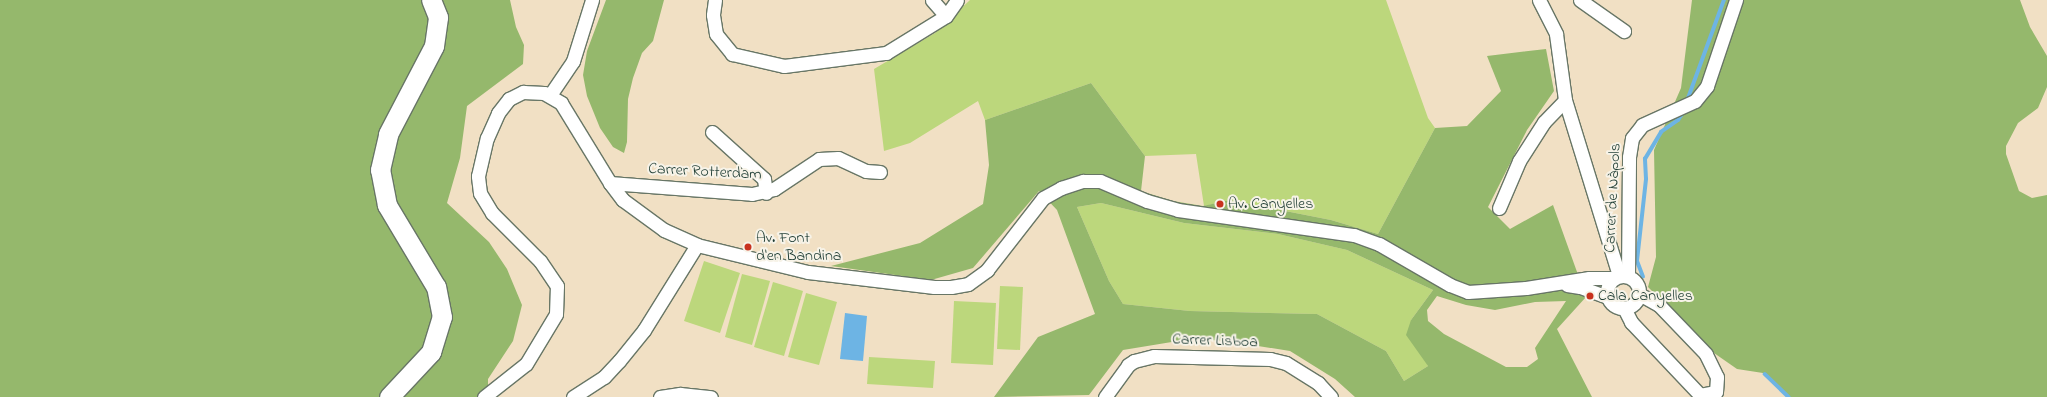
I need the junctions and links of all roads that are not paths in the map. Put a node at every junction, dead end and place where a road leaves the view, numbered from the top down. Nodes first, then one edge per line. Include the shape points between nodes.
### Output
1 (431, 0) edge
2 (592, 0) edge
3 (715, 0) edge
4 (932, 0) edge
5 (957, 0) edge
6 (1539, 0) edge
7 (1580, 0) edge
8 (1736, 0) edge
9 (946, 16) junction
10 (1624, 31) dead end
11 (550, 95) junction
12 (1565, 100) junction
13 (712, 132) dead end
14 (880, 172) dead end
15 (610, 183) junction
16 (766, 193) junction
17 (1499, 208) dead end
18 (697, 245) junction
19 (1620, 277) junction
20 (1556, 284) junction
21 (1639, 294) junction
22 (1607, 297) junction
23 (1624, 308) junction
24 (389, 397) edge
25 (484, 397) edge
26 (573, 397) edge
27 (660, 397) edge
28 (711, 397) edge
29 (1105, 397) edge
30 (1331, 397) edge

1 - 24 main road via 438,17 434,46 388,134 380,170 387,205 436,287 442,317 431,352
2 - 11 street via 574,61
3 - 9 street via 713,15 716,34 732,54 784,66 886,53
4 - 9 street
5 - 9 street
6 - 12 street via 1556,34
7 - 10 street
8 - 19 street, Carrer de Nàpols via 1707,86 1695,101 1642,125 1632,138
11 - 15 street via 568,111
11 - 25 street via 535,91 523,92 509,99 498,112 481,162 480,193 492,213 540,261 556,286 556,314 526,364
12 - 17 street via 1544,122 1519,161
12 - 19 street
13 - 16 street via 764,179
14 - 16 street, Carrer Rotterdam via 866,171 838,158 819,159
15 - 16 street, Carrer Rotterdam
15 - 18 street via 623,200 664,230
18 - 20 street via 808,272 951,287 968,284 987,270 1043,198 1061,188 1083,181 1100,181 1148,201 1178,210 1354,235 1380,244 1444,282 1468,292 1487,293
18 - 26 street via 644,330 619,361 604,377
19 - 20 street via 1589,278
19 - 21 street via 1637,283
19 - 22 street via 1609,283
20 - 22 street via 1580,287
21 - 23 street via 1634,304
21 - 23 street via 1659,305 1706,354 1717,377 1716,392 1700,394 1631,322
22 - 23 street via 1614,306
27 - 28 street via 680,394
29 - 30 street, Carrer Lisboa via 1128,365 1134,360 1154,356 1270,360 1286,363 1318,383

